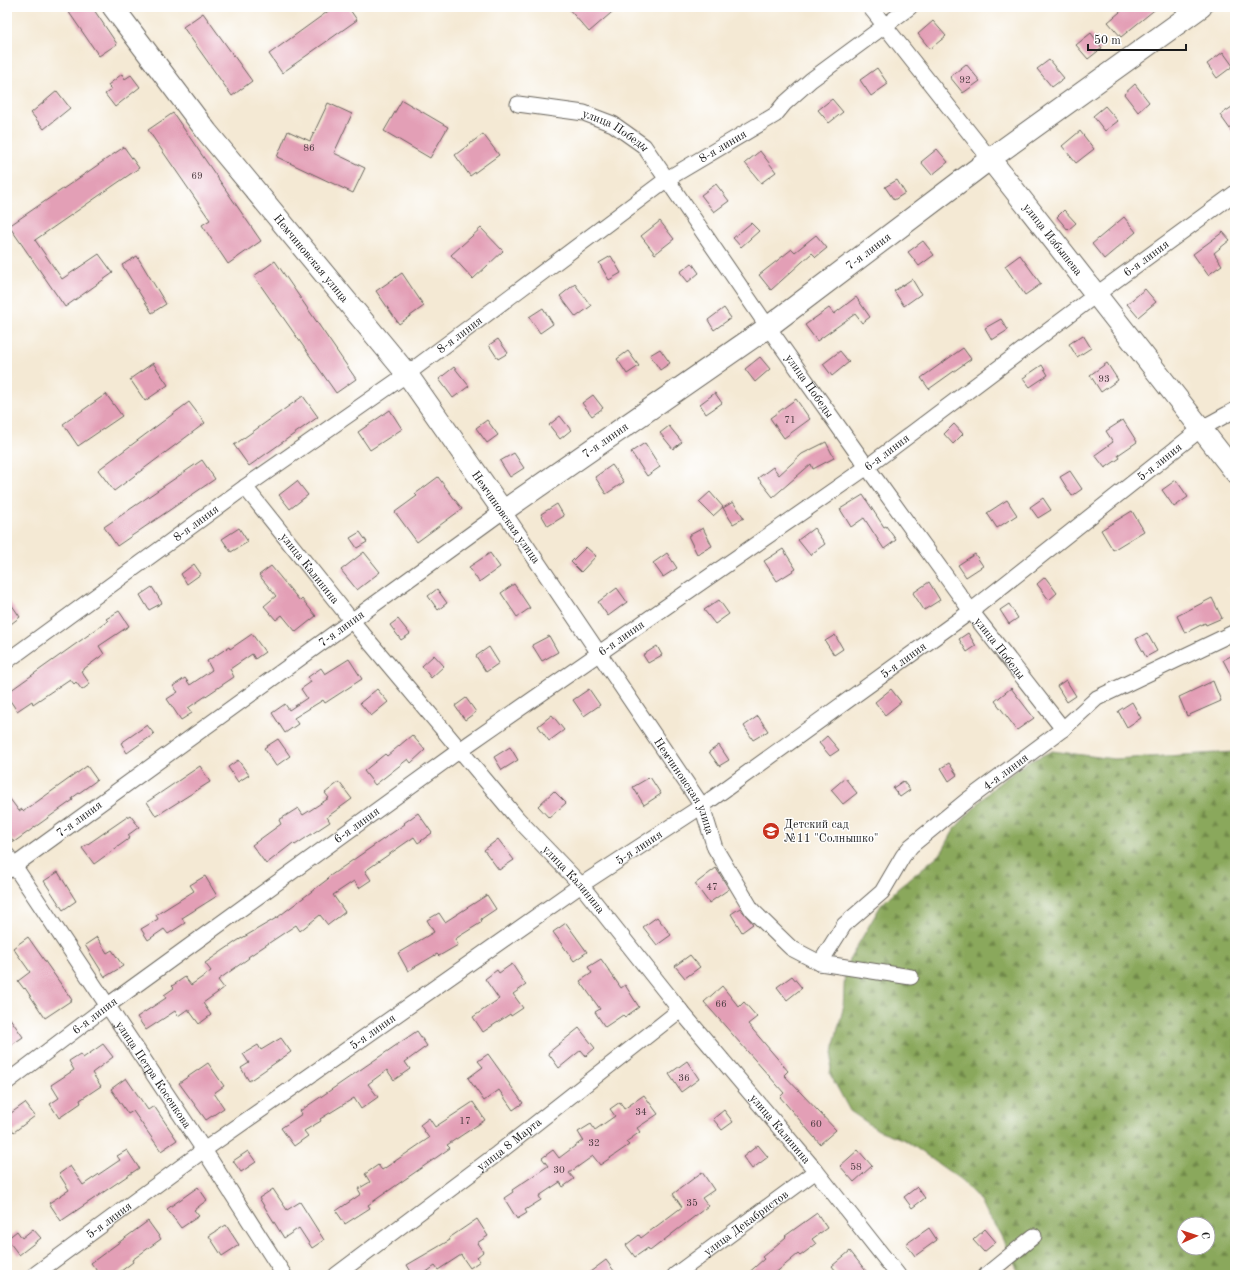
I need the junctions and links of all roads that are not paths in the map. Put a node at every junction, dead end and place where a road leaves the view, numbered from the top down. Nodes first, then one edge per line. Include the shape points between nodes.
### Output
1 (113, 7) edge
2 (870, 7) edge
3 (910, 7) edge
4 (1201, 7) edge
5 (885, 26) junction
6 (518, 104) dead end
7 (990, 159) junction
8 (667, 179) junction
9 (1235, 193) edge
10 (1096, 294) junction
11 (768, 327) junction
12 (407, 374) junction
13 (1235, 410) edge
14 (1202, 428) junction
15 (867, 467) junction
16 (1235, 472) edge
17 (245, 487) junction
18 (503, 511) junction
19 (971, 611) junction
20 (352, 621) junction
21 (1235, 632) edge
22 (600, 654) junction
23 (7, 661) edge
24 (1063, 729) junction
25 (460, 750) junction
26 (702, 806) junction
27 (9, 864) edge
28 (581, 885) junction
29 (820, 963) junction
30 (911, 977) dead end
31 (107, 1006) junction
32 (680, 1010) junction
33 (7, 1082) edge
34 (204, 1150) junction
35 (816, 1171) junction
36 (1034, 1236) dead end
37 (34, 1275) edge
38 (284, 1275) edge
39 (336, 1275) edge
40 (675, 1275) edge
41 (898, 1275) edge
42 (986, 1275) edge

1 - 12 main road, Немчиновская улица via 207,132
2 - 5 street, улица Избышева
3 - 5 street, 8-я линия
4 - 7 main road, 7-я линия
5 - 7 street, улица Избышева
5 - 8 street, 8-я линия via 811,80 775,115
6 - 8 street, улица Победы via 584,113 612,124 644,146
7 - 10 main road, улица Избышева
7 - 11 main road, 7-я линия
8 - 11 street, улица Победы
8 - 12 street, 8-я линия
9 - 10 street, 6-я линия
10 - 14 main road, улица Избышева
10 - 15 street, 6-я линия
11 - 15 street, улица Победы
11 - 18 main road, 7-я линия
12 - 17 street, 8-я линия
12 - 18 main road, Немчиновская улица
13 - 14 street, 5-я линия
14 - 16 main road, улица Избышева
14 - 19 street, 5-я линия
15 - 19 street, улица Победы
15 - 22 street, 6-я линия
17 - 20 street, улица Калинина
17 - 23 street, 8-я линия
18 - 20 street, 7-я линия
18 - 22 street, Немчиновская улица
19 - 24 street, улица Победы
19 - 26 street, 5-я линия
20 - 25 street, улица Калинина
20 - 27 street, 7-я линия
21 - 24 street, 4-я линия via 1097,698
22 - 25 street, 6-я линия
22 - 26 street, Немчиновская улица
24 - 29 street, 4-я линия via 966,801 911,846 882,892 844,925
25 - 28 street, улица Калинина via 517,818
25 - 31 street, 6-я линия
26 - 28 street, 5-я линия
26 - 29 street, Немчиновская улица via 714,848 752,910 791,948
27 - 31 street, улица Петра Косенкова
28 - 32 street, улица Калинина
28 - 34 street, 5-я линия
29 - 30 street, Немчиновская улица
31 - 33 street, 6-я линия
31 - 34 street, улица Петра Косенкова
32 - 35 street, улица Калинина
32 - 39 street, улица 8 Марта via 498,1154
34 - 37 street, 5-я линия
34 - 38 street, улица Петра Косенкова
35 - 40 street, улица Декабристов
35 - 41 street, улица Калинина
36 - 42 street

